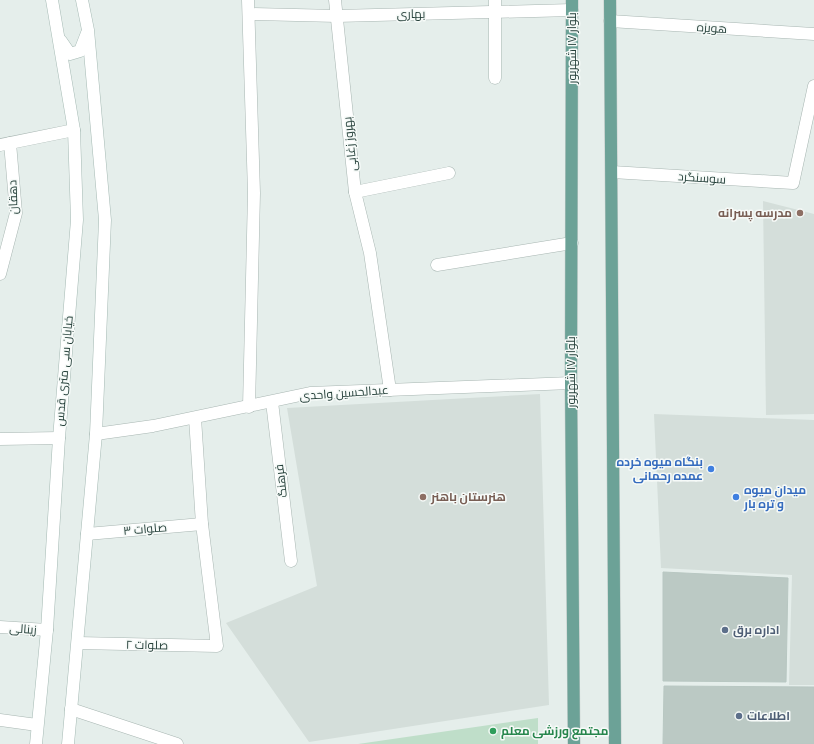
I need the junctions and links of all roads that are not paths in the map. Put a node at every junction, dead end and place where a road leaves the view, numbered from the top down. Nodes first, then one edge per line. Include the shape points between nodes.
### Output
1 (52, 0) edge
2 (82, 0) edge
3 (248, 0) edge
4 (335, 0) edge
5 (610, 0) edge
6 (572, 5) edge
7 (495, 6) edge
8 (250, 14) junction
9 (337, 16) junction
10 (610, 21) junction
11 (88, 30) junction
12 (814, 34) edge
13 (60, 38) junction
14 (495, 78) dead end
15 (814, 86) edge
16 (74, 130) junction
17 (5, 144) edge
18 (612, 172) junction
19 (449, 174) dead end
20 (354, 192) junction
21 (572, 243) junction
22 (437, 265) dead end
23 (0, 274) edge
24 (571, 382) junction
25 (390, 390) junction
26 (272, 402) junction
27 (249, 407) junction
28 (195, 418) junction
29 (96, 434) junction
30 (58, 438) junction
31 (0, 439) edge
32 (202, 524) junction
33 (87, 534) junction
34 (291, 561) dead end
35 (0, 627) edge
36 (47, 630) junction
37 (78, 643) junction
38 (71, 709) junction
39 (0, 720) edge
40 (37, 725) junction
41 (36, 744) edge
42 (68, 744) edge
43 (177, 744) edge
44 (574, 744) edge
45 (615, 744) edge

1 - 13 street, خیابان سی متری قدس
2 - 11 street
3 - 8 street
4 - 9 street, بهروز زغابی
5 - 10 main road
6 - 7 street, بهاری
6 - 21 main road, بلوار ١٧ شهریور
7 - 9 street, بهاری
7 - 14 street
8 - 9 street, بهاری
8 - 27 street via 254,193
9 - 20 street, بهروز زغابی
10 - 12 street, هویزه
10 - 18 main road
11 - 13 street via 80,51 70,54
11 - 29 street via 105,220
13 - 16 street, خیابان سی متری قدس
15 - 18 street, سوسنگرد via 793,183
16 - 17 street
16 - 30 street, خیابان سی متری قدس via 77,220
17 - 23 street, دهقان via 16,213
18 - 45 main road
19 - 20 street
20 - 25 street, بهروز زغابی via 370,253
21 - 22 street
21 - 24 main road, بلوار ١٧ شهریور
24 - 25 street, عبدالحسین واحدی
24 - 44 main road, بلوار ١٧ شهریور
25 - 26 street, عبدالحسین واحدی via 310,393
26 - 27 street, عبدالحسین واحدی
26 - 34 street, فرهنگ
27 - 28 street, عبدالحسین واحدی
28 - 29 street, عبدالحسین واحدی
28 - 32 street
29 - 33 street
30 - 31 street
30 - 36 street, خیابان سی متری قدس
32 - 33 street, صلوات ۳
32 - 37 street, صلوات ۲ via 217,646
33 - 37 street
35 - 36 street, زینالی
36 - 40 street, خیابان سی متری قدس
37 - 38 street
38 - 42 street
38 - 43 street
39 - 40 street
40 - 41 street, خیابان سی متری قدس

